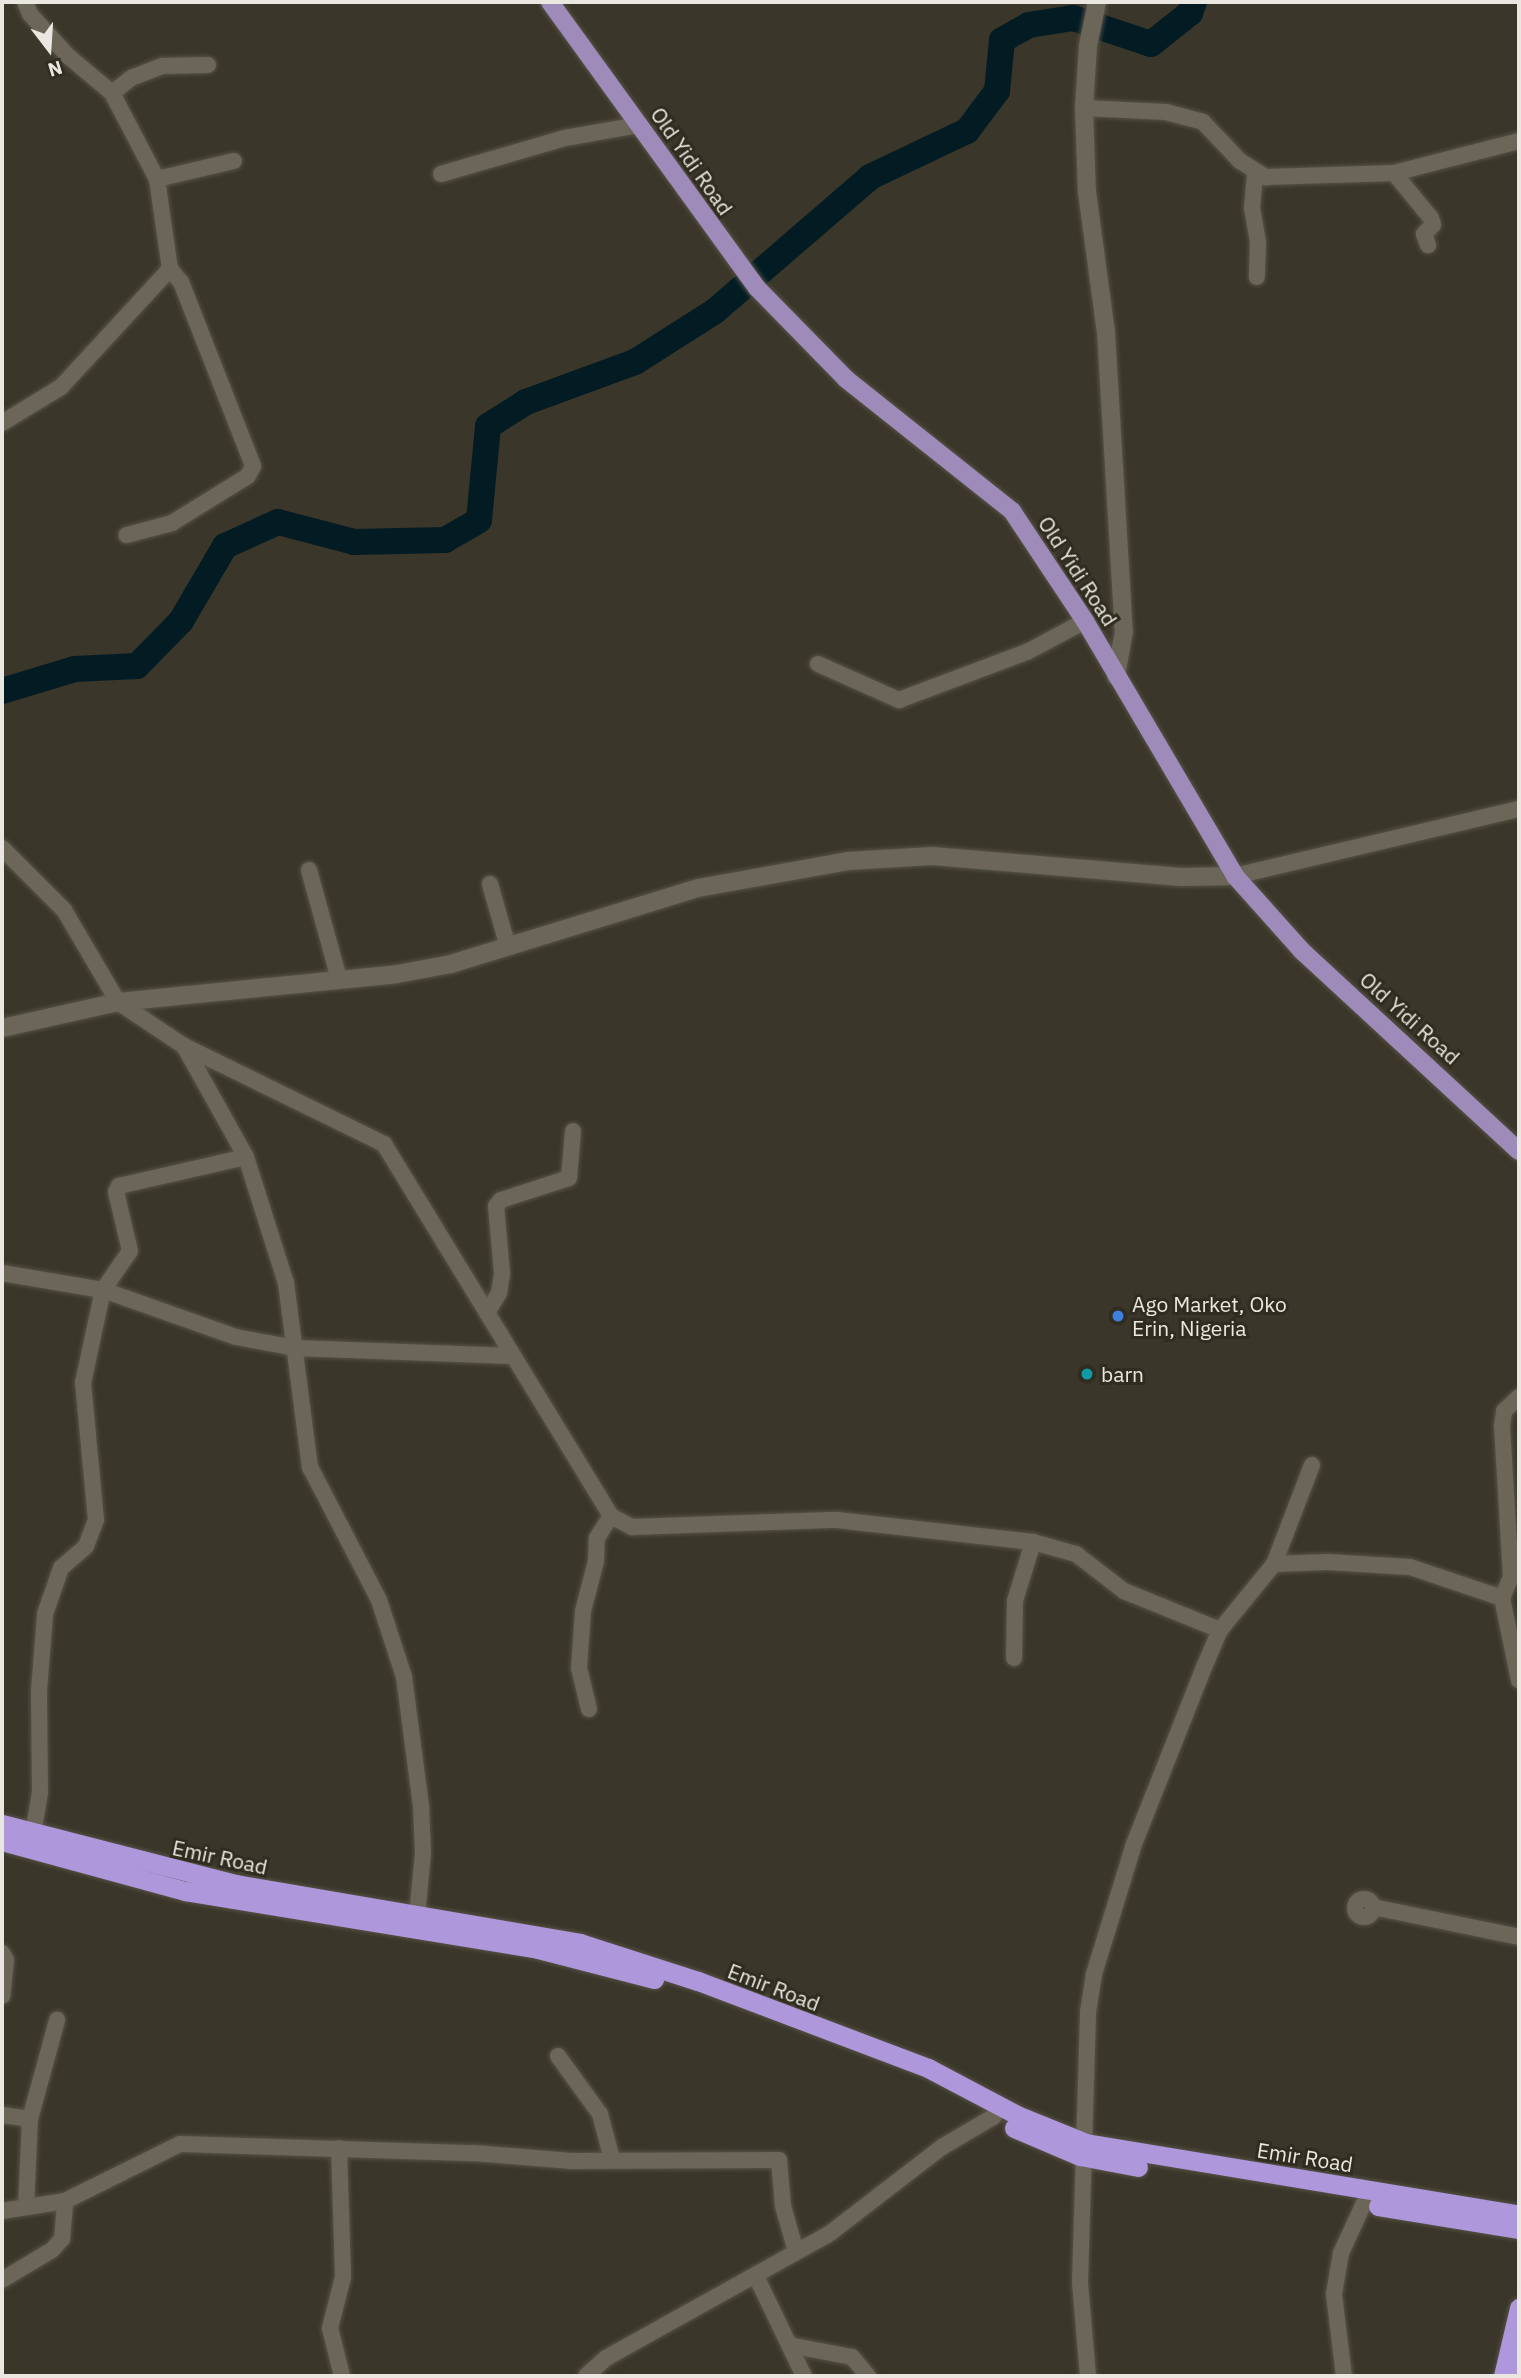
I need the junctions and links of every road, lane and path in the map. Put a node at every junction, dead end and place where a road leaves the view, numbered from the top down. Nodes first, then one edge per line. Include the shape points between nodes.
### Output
1 (25, 2) edge
2 (550, 2) edge
3 (1097, 2) edge
4 (208, 65) dead end
5 (112, 93) junction
6 (1084, 108) junction
7 (638, 125) junction
8 (1519, 141) edge
9 (234, 161) dead end
10 (1394, 173) junction
11 (441, 174) dead end
12 (1255, 174) junction
13 (157, 179) junction
14 (1427, 245) dead end
15 (170, 269) junction
16 (1257, 277) dead end
17 (2, 423) edge
18 (127, 535) dead end
19 (1085, 621) junction
20 (818, 664) dead end
21 (1116, 676) junction
22 (1519, 809) edge
23 (2, 848) edge
24 (309, 870) dead end
25 (1235, 876) junction
26 (490, 884) dead end
27 (508, 947) junction
28 (339, 979) junction
29 (118, 1002) junction
30 (2, 1028) edge
31 (184, 1046) junction
32 (573, 1131) dead end
33 (1519, 1151) edge
34 (246, 1157) junction
35 (2, 1273) edge
36 (103, 1290) junction
37 (487, 1312) junction
38 (296, 1348) junction
39 (511, 1356) junction
40 (1519, 1397) edge
41 (1312, 1465) dead end
42 (611, 1516) junction
43 (1033, 1542) junction
44 (1274, 1564) junction
45 (1502, 1598) junction
46 (1220, 1630) junction
47 (1014, 1658) dead end
48 (1519, 1680) edge
49 (589, 1709) dead end
50 (2, 1824) edge
51 (33, 1834) junction
52 (2, 1841) edge
53 (1373, 1907) dead end
54 (417, 1922) junction
55 (1519, 1937) edge
56 (2, 1953) edge
57 (2, 1996) edge
58 (57, 2020) dead end
59 (558, 2056) dead end
60 (997, 2112) junction
61 (2, 2115) edge
62 (30, 2119) junction
63 (340, 2148) junction
64 (1086, 2150) junction
65 (612, 2159) junction
66 (65, 2201) junction
67 (1364, 2203) junction
68 (26, 2207) junction
69 (2, 2211) edge
70 (1519, 2215) edge
71 (1519, 2229) edge
72 (796, 2252) junction
73 (756, 2276) junction
74 (2, 2280) edge
75 (1519, 2308) edge
76 (789, 2345) junction
77 (1519, 2369) edge
78 (342, 2376) edge
79 (586, 2376) edge
80 (804, 2376) edge
81 (868, 2376) edge
82 (1088, 2376) edge
83 (1344, 2376) edge
84 (1503, 2376) edge
85 (1517, 2376) edge

1 - 5 street via 30,14 68,56
2 - 7 main road, Old Yidi Road
3 - 6 street via 1088,46
4 - 5 street via 163,66 131,78
5 - 13 street
6 - 12 street via 1166,112 1203,122
6 - 21 street via 1087,192 1106,332 1124,631
7 - 11 street via 565,138
7 - 19 main road, Old Yidi Road via 757,288 846,379 1012,511
8 - 10 street
9 - 13 street
10 - 12 street
10 - 14 street via 1431,218 1433,225 1424,234
12 - 16 street via 1252,208
13 - 15 street
15 - 17 street via 61,387
15 - 18 street via 181,282 253,466 248,476 172,523
19 - 20 street via 1027,652 898,700
19 - 21 main road, Old Yidi Road
21 - 25 main road, Old Yidi Road
22 - 25 street
23 - 29 street via 64,910
24 - 28 street
25 - 27 street via 1181,877 932,856 848,861 698,888
25 - 33 main road, Old Yidi Road via 1302,951
26 - 27 street
27 - 28 street via 437,967
28 - 29 street
29 - 30 street
29 - 31 street
31 - 34 street
31 - 37 street via 384,1143
32 - 37 street via 569,1178 501,1200 496,1206 502,1273 499,1293
34 - 36 street via 119,1186 116,1197 130,1251
34 - 38 street via 275,1237
35 - 36 street
36 - 38 street via 236,1336
36 - 51 street via 83,1383 96,1520 86,1546 61,1568 45,1614 39,1691 40,1792
37 - 39 street
38 - 39 street
38 - 54 street via 310,1467 379,1600 404,1677 421,1806 423,1853
39 - 42 street
40 - 45 street via 1504,1411 1502,1426 1511,1552 1511,1577
41 - 44 street
42 - 43 street via 632,1527 666,1528 837,1520
42 - 49 street via 597,1538 583,1611 579,1668
43 - 46 street via 1076,1554 1124,1591
43 - 47 street via 1015,1601
44 - 45 street via 1410,1567
44 - 46 street
45 - 48 street
46 - 64 street via 1134,1844 1094,1974 1088,2012
50 - 51 highway, Emir Road
51 - 54 highway, Emir Road
52 - 54 highway, Emir Road via 185,1891
53 - 55 street
54 - 60 highway, Emir Road via 681,1987
56 - 57 street via 6,1960
58 - 62 street
59 - 65 street via 600,2113
60 - 64 highway, Emir Road
60 - 72 street via 942,2147 829,2234
61 - 62 street
62 - 68 street
63 - 65 street via 572,2161
63 - 66 street via 180,2144
63 - 78 street via 343,2277 330,2328
64 - 67 highway, Emir Road
64 - 70 highway, Emir Road
64 - 82 street via 1080,2283
65 - 72 street via 779,2160 783,2206
66 - 68 street
66 - 74 street via 62,2239
67 - 71 highway, Emir Road
67 - 83 street via 1341,2253 1334,2294
68 - 69 street
72 - 73 street
73 - 76 street
73 - 79 street via 606,2358
75 - 84 highway
76 - 80 street
76 - 81 street via 852,2357
77 - 85 highway

